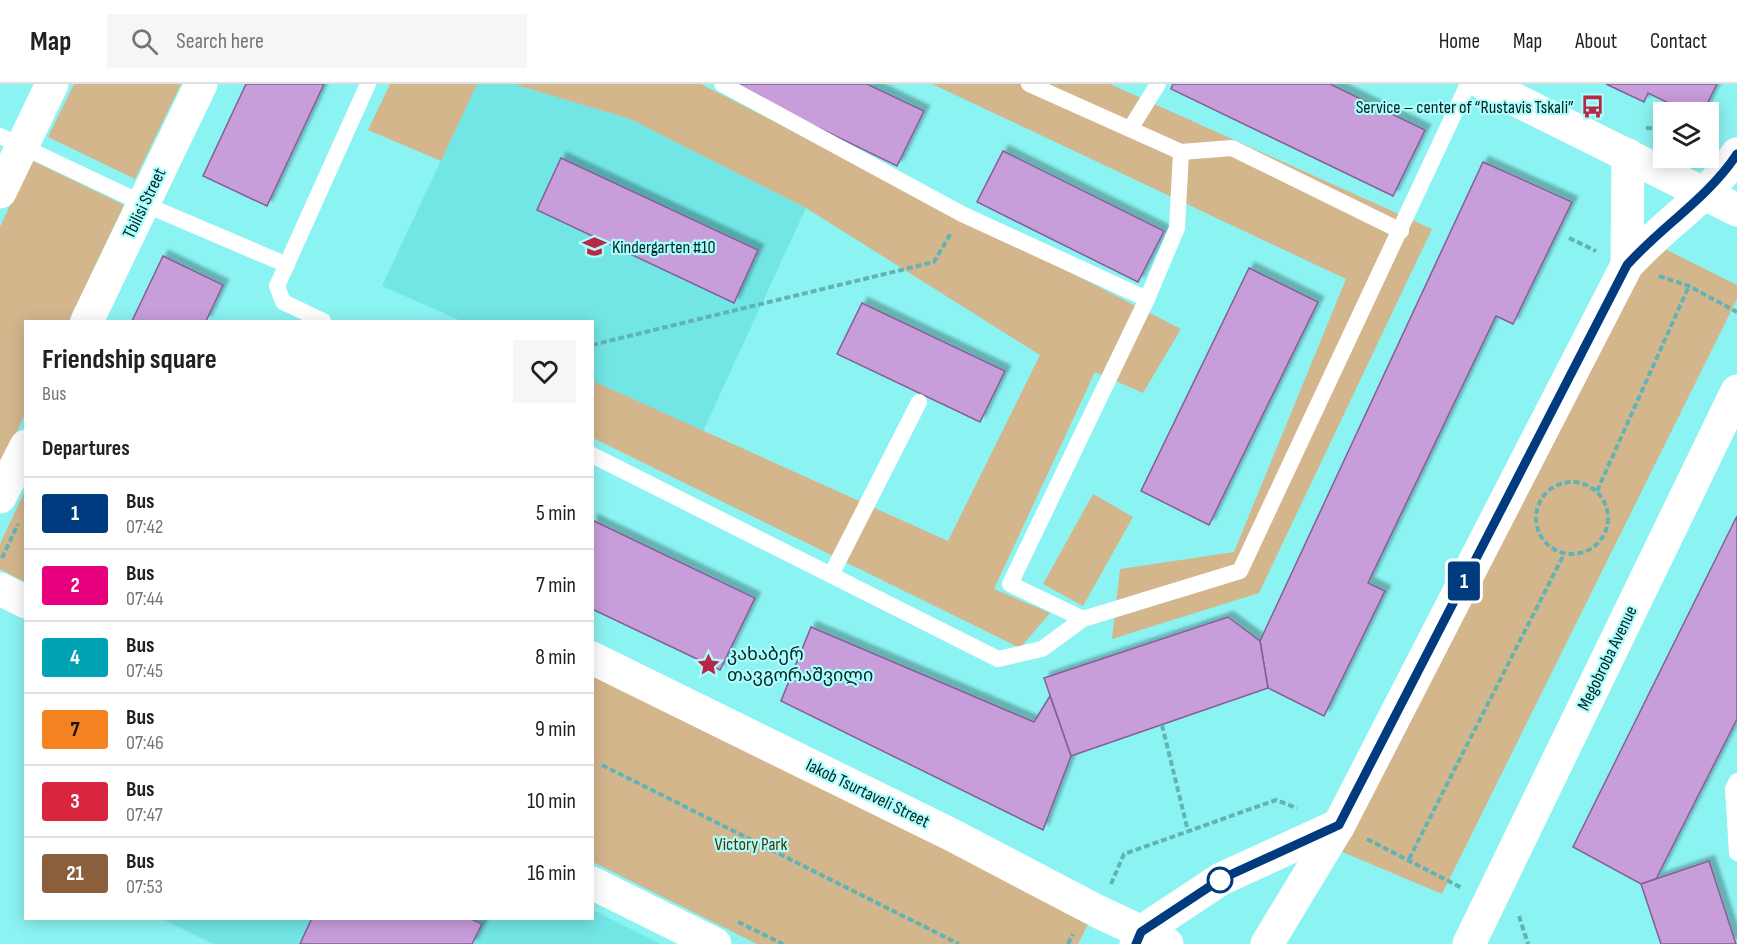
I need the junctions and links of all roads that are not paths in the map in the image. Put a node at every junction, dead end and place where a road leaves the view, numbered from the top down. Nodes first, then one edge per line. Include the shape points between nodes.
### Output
1 (52, 84) edge
2 (201, 84) edge
3 (368, 84) edge
4 (722, 84) edge
5 (1029, 84) edge
6 (1158, 84) edge
7 (1468, 84) edge
8 (1485, 84) edge
9 (1130, 129) junction
10 (11, 141) edge
11 (1181, 152) junction
12 (1737, 154) edge
13 (1628, 155) junction
14 (0, 192) edge
15 (1704, 195) junction
16 (144, 204) junction
17 (1737, 210) edge
18 (1401, 231) junction
19 (1627, 265) junction
20 (287, 266) junction
21 (1147, 298) junction
22 (87, 320) edge
23 (320, 320) edge
24 (1737, 391) edge
25 (919, 402) dead end
26 (24, 454) edge
27 (594, 456) edge
28 (10, 508) edge
29 (831, 575) junction
30 (0, 589) edge
31 (24, 601) edge
32 (1083, 619) junction
33 (594, 659) edge
34 (1737, 781) edge
35 (1339, 825) junction
36 (1737, 853) edge
37 (594, 884) edge
38 (1476, 938) edge
39 (1148, 940) edge
40 (715, 944) edge
41 (1267, 944) edge

1 - 10 main road
2 - 16 main road, Tbilisi Street
3 - 20 lane
4 - 21 lane via 962,214
5 - 9 lane
6 - 9 lane
7 - 18 lane
8 - 13 main road
9 - 11 lane
10 - 14 main road
10 - 16 lane
11 - 18 lane via 1232,148
11 - 21 lane via 1177,228
12 - 15 main road
13 - 15 main road
13 - 19 main road
15 - 17 main road
15 - 19 main road
16 - 20 lane
16 - 22 main road, Tbilisi Street
18 - 32 lane via 1240,571
19 - 35 main road
20 - 23 lane via 277,286 283,302
21 - 32 lane via 1010,584
24 - 38 main road, Megobroba Avenue
25 - 29 lane
26 - 28 main road
27 - 29 lane
29 - 32 lane via 998,659 1042,649
30 - 31 main road
33 - 39 main road, Iakob Tsurtaveli Street via 952,834
34 - 36 lane via 1733,789
35 - 39 main road via 1221,879
35 - 41 main road
37 - 40 main road

